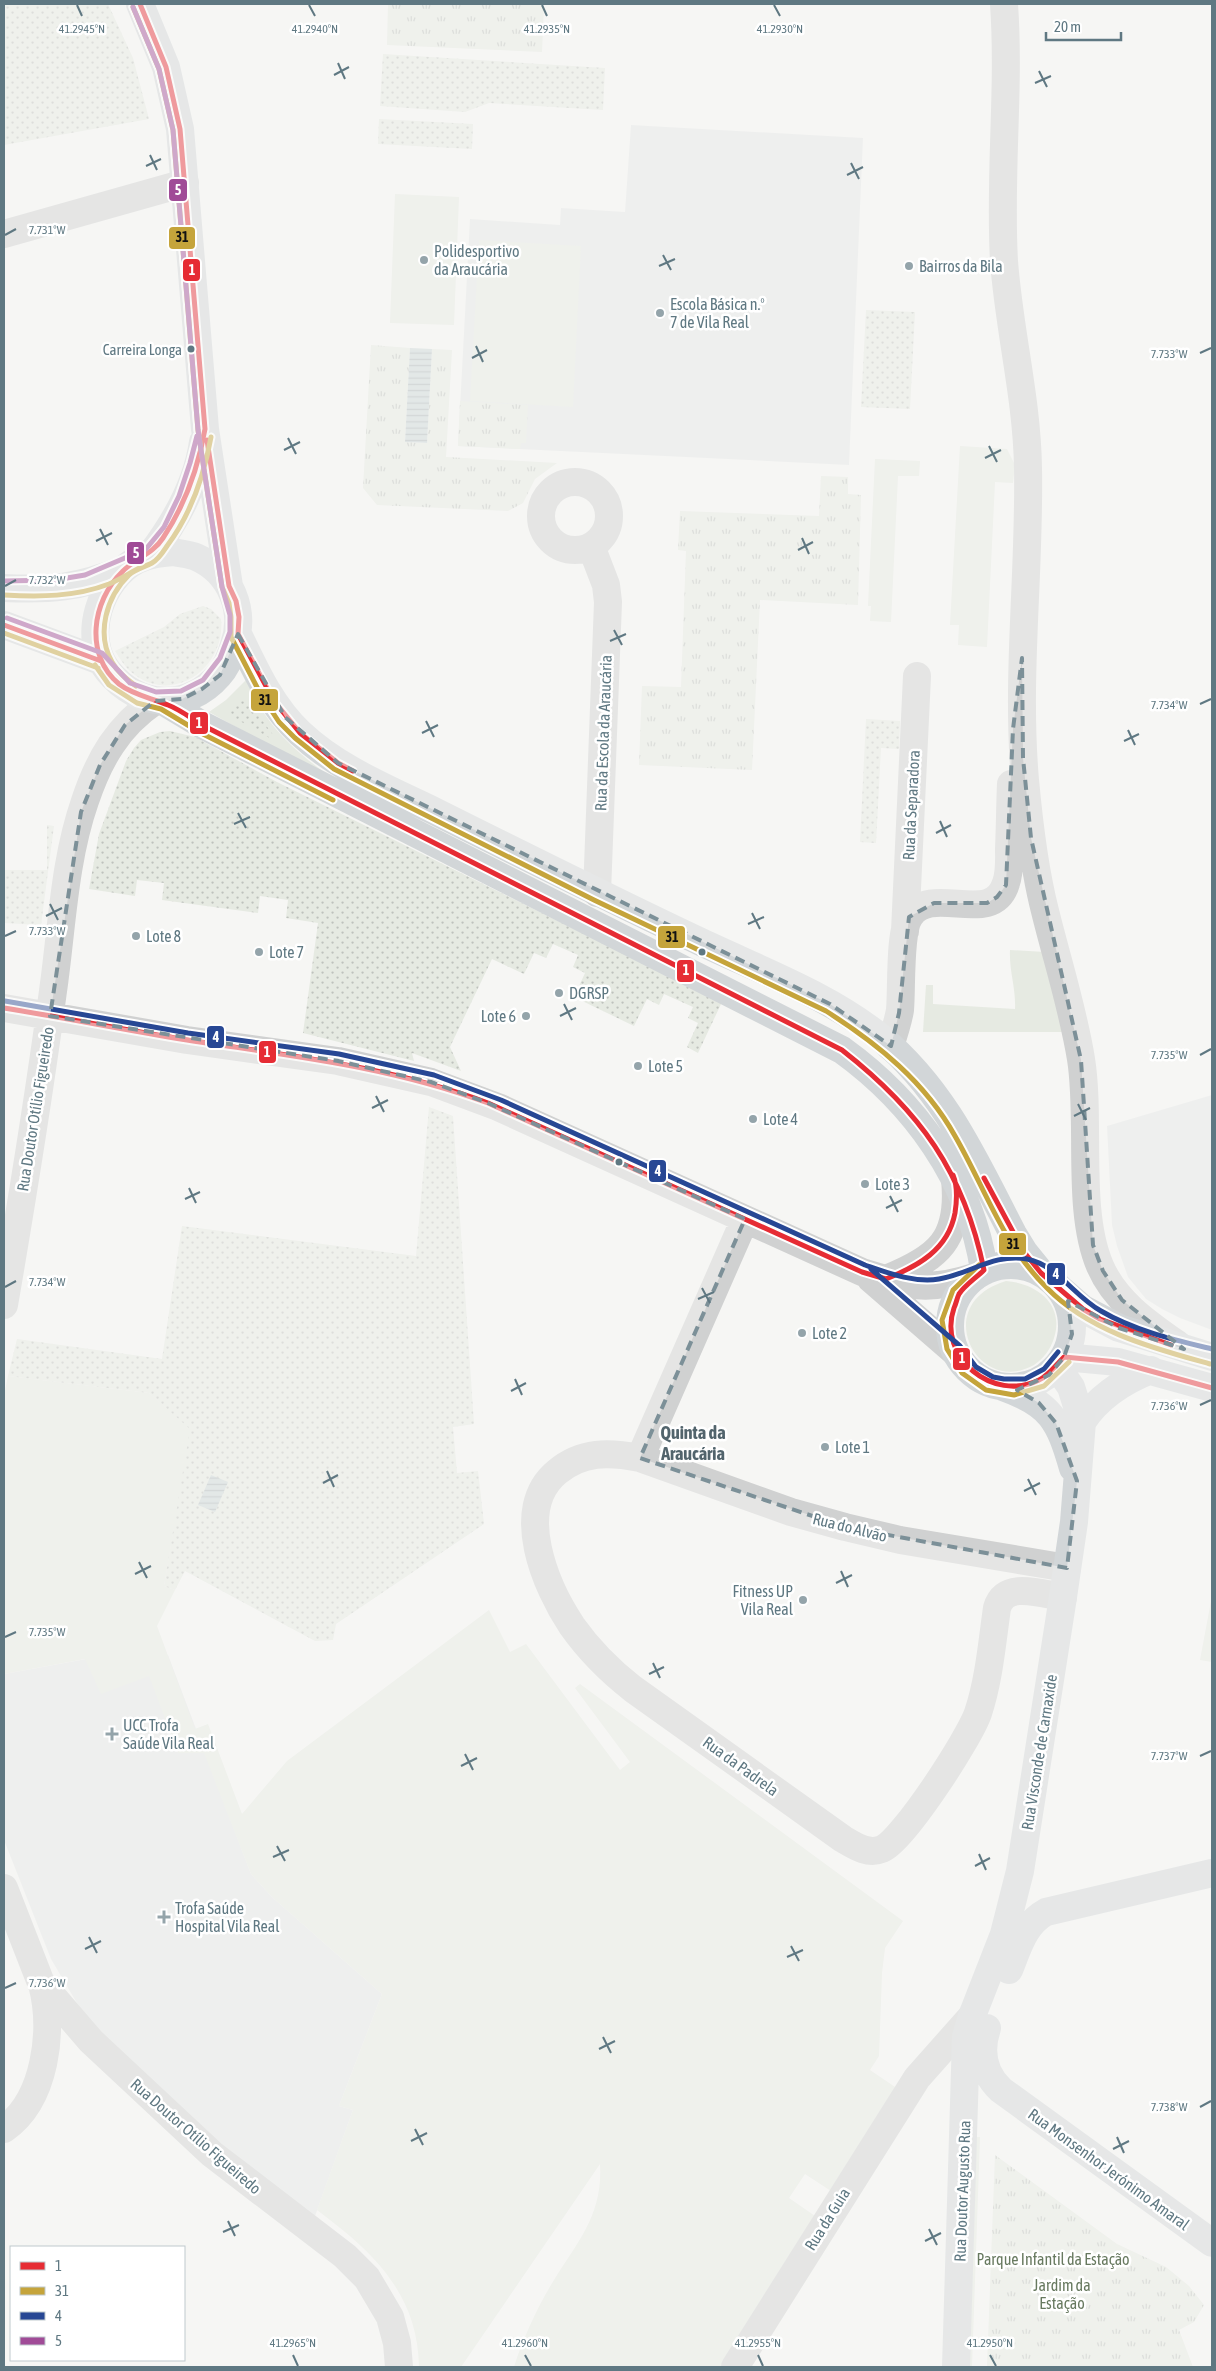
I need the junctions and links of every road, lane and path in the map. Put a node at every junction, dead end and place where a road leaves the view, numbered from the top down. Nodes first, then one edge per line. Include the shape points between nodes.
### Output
1 (140, 4) edge
2 (1004, 4) edge
3 (185, 183) junction
4 (4, 234) edge
5 (205, 428) junction
6 (590, 546) dead end
7 (151, 554) junction
8 (122, 570) junction
9 (229, 586) junction
10 (4, 588) edge
11 (4, 625) edge
12 (238, 634) junction
13 (1022, 658) junction
14 (101, 661) junction
15 (917, 676) dead end
16 (159, 702) junction
17 (597, 893) junction
18 (905, 933) junction
19 (4, 1008) edge
20 (50, 1016) junction
21 (890, 1046) junction
22 (955, 1178) junction
23 (745, 1219) junction
24 (979, 1274) junction
25 (874, 1275) junction
26 (1050, 1281) junction
27 (4, 1305) edge
28 (1184, 1349) junction
29 (955, 1352) junction
30 (1212, 1357) edge
31 (1061, 1362) junction
32 (1151, 1370) junction
33 (1003, 1387) junction
34 (1212, 1388) edge
35 (1082, 1422) junction
36 (640, 1458) junction
37 (1077, 1481) junction
38 (1067, 1568) junction
39 (1063, 1597) junction
40 (1212, 1874) edge
41 (1018, 1879) junction
42 (4, 1888) edge
43 (1060, 1908) junction
44 (41, 1983) junction
45 (972, 2016) junction
46 (921, 2073) junction
47 (965, 2094) junction
48 (1006, 2095) junction
49 (4, 2129) edge
50 (1212, 2242) edge
51 (399, 2367) edge
52 (734, 2367) edge
53 (956, 2367) edge

1 - 3 main road via 172,88
2 - 13 street via 1004,253 1028,465
3 - 4 street
3 - 5 main road
5 - 7 main road via 202,452 192,482 171,526
5 - 9 main road
6 - 17 street, Rua da Escola da Araucária via 606,585 608,602
7 - 8 main road
7 - 9 main road via 174,552 196,557 215,569
8 - 10 main road via 79,586
8 - 14 main road via 99,606 94,627
9 - 12 main road via 239,617
11 - 14 main road
12 - 16 main road via 220,675 188,696
12 - 17 main road via 280,709 300,733 338,763
13 - 18 street, Rua da Separadora via 1013,729 1006,884 998,898 988,903 924,906 909,917
13 - 28 street via 1023,751 1031,838 1081,1060 1093,1245 1105,1276 1122,1300
14 - 16 main road via 114,679 126,688
15 - 18 street, Rua da Separadora
16 - 20 street, Rua Doutor Otílio Figueiredo via 138,712 117,736 85,801 68,876
16 - 22 main road via 842,1050 868,1068 904,1103
17 - 21 main road via 830,1004 865,1025
18 - 21 street, Rua da Separadora via 899,1013
19 - 20 street
20 - 23 street via 187,1040 338,1061 420,1079 470,1096
20 - 27 street, Rua Doutor Otílio Figueiredo
21 - 26 main road via 925,1081 953,1120 1013,1234
22 - 24 main road via 974,1227
22 - 25 street via 956,1212 943,1244 926,1260
23 - 25 street
23 - 36 street
24 - 25 street via 932,1287 910,1286
24 - 26 main road via 1006,1264 1030,1268
24 - 29 main road via 952,1305 949,1330
25 - 29 street
26 - 28 main road via 1100,1319
26 - 31 main road via 1066,1300 1072,1322 1069,1346
28 - 30 main road
29 - 33 main road via 980,1379
31 - 32 main road via 1118,1362
31 - 33 main road via 1039,1381 1027,1386
31 - 35 main road
32 - 34 main road
32 - 35 main road via 1109,1392
33 - 37 main road via 1026,1396 1048,1412 1064,1438
35 - 37 main road, Rua Visconde de Carnaxide
36 - 38 street, Rua do Alvão via 791,1512 845,1527 900,1540
36 - 39 street, Rua da Padrela via 618,1454 580,1458 562,1468 540,1494 534,1519 535,1534 543,1565 572,1624 590,1649 633,1689 860,1849 882,1850 888,1846 970,1733 984,1692 998,1605 1008,1592
37 - 38 main road, Rua Visconde de Carnaxide
38 - 39 main road, Rua Visconde de Carnaxide
39 - 41 main road, Rua Visconde de Carnaxide
40 - 43 main road, Rua Monsenhor Jerónimo Amaral
41 - 43 main road via 1033,1900
41 - 45 main road, Rua Visconde de Carnaxide via 1004,1934
42 - 44 street, Rua Doutor Otílio Figueiredo
43 - 48 main road, Rua Monsenhor Jerónimo Amaral via 1040,1916 1027,1929 985,2034 986,2070
44 - 49 street via 47,2027 40,2071 24,2110
44 - 51 street, Rua Doutor Otílio Figueiredo via 104,2054 212,2154 359,2269 390,2317
45 - 46 street, Rua da Guia
45 - 47 main road, Rua Doutor Augusto Rua via 966,2037
46 - 47 street via 931,2067 944,2068
46 - 52 street, Rua da Guia
47 - 48 main road via 992,2092
47 - 53 main road, Rua Doutor Augusto Rua
48 - 50 main road, Rua Monsenhor Jerónimo Amaral

